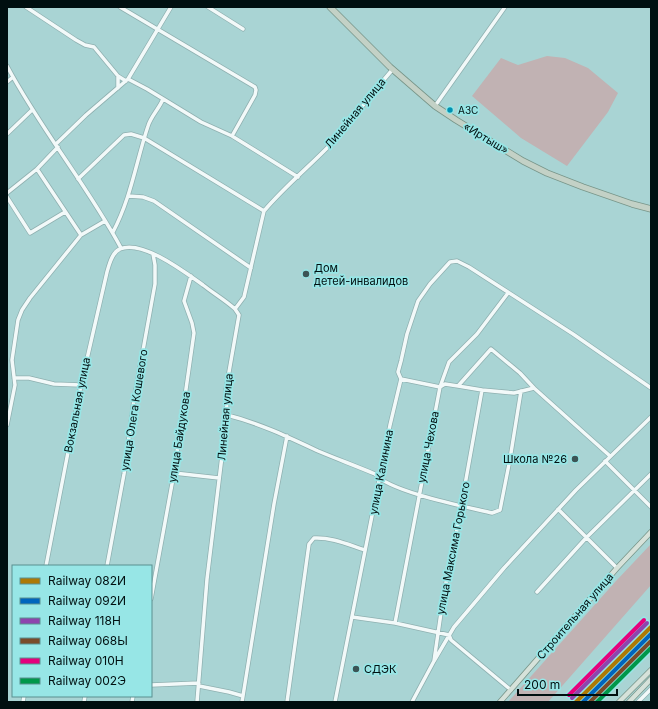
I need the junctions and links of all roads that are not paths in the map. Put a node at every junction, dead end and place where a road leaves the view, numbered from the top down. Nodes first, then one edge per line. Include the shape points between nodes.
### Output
1 (26, 7) edge
2 (120, 7) edge
3 (171, 7) edge
4 (208, 7) edge
5 (330, 7) edge
6 (505, 7) edge
7 (244, 28) dead end
8 (158, 29) junction
9 (7, 66) edge
10 (392, 68) junction
11 (118, 76) junction
12 (13, 77) junction
13 (127, 80) junction
14 (7, 81) edge
15 (118, 88) junction
16 (163, 99) junction
17 (435, 106) junction
18 (32, 110) junction
19 (7, 134) edge
20 (232, 136) junction
21 (144, 138) junction
22 (57, 146) junction
23 (37, 169) junction
24 (298, 177) junction
25 (78, 179) junction
26 (7, 193) edge
27 (128, 196) junction
28 (7, 197) edge
29 (651, 209) edge
30 (264, 211) junction
31 (64, 212) junction
32 (105, 221) junction
33 (113, 232) junction
34 (81, 235) junction
35 (121, 248) junction
36 (153, 254) junction
37 (251, 268) junction
38 (191, 276) junction
39 (508, 292) junction
40 (235, 309) junction
41 (14, 378) junction
42 (401, 379) junction
43 (80, 385) junction
44 (458, 386) junction
45 (440, 387) junction
46 (534, 388) junction
47 (651, 388) edge
48 (482, 390) junction
49 (520, 391) junction
50 (227, 415) junction
51 (651, 417) edge
52 (7, 425) edge
53 (287, 436) junction
54 (610, 456) junction
55 (605, 462) junction
56 (174, 473) junction
57 (651, 474) edge
58 (219, 478) junction
59 (380, 480) junction
60 (635, 491) junction
61 (419, 494) junction
62 (460, 506) junction
63 (651, 507) edge
64 (558, 510) junction
65 (651, 532) edge
66 (586, 538) junction
67 (365, 550) junction
68 (46, 565) edge
69 (107, 565) edge
70 (617, 568) junction
71 (537, 592) dead end
72 (152, 594) edge
73 (352, 617) junction
74 (395, 623) junction
75 (437, 632) junction
76 (449, 635) junction
77 (434, 661) junction
78 (651, 670) edge
79 (651, 679) edge
80 (152, 685) edge
81 (199, 685) junction
82 (651, 689) edge
83 (511, 690) junction
84 (243, 696) junction
85 (197, 702) edge
86 (242, 702) edge
87 (287, 702) edge
88 (335, 702) edge
89 (412, 702) edge
90 (500, 702) edge
91 (619, 702) edge
92 (629, 702) edge
93 (638, 702) edge

1 - 11 street via 76,40 94,47
2 - 8 street
3 - 8 street
4 - 7 street
5 - 10 highway, «Иртыш»
6 - 17 street
8 - 13 street
8 - 20 street via 255,87 255,95
9 - 12 street
10 - 17 highway, «Иртыш»
10 - 24 street, Линейная улица via 331,143
11 - 13 street
11 - 15 street
12 - 14 street
12 - 18 street
13 - 15 street
13 - 16 street
15 - 22 street via 86,115
16 - 20 street via 201,122
16 - 21 street
17 - 29 highway, «Иртыш» via 523,161 547,173
18 - 19 street
18 - 22 street
20 - 24 street
21 - 25 street via 124,134
21 - 27 street
21 - 30 street
22 - 23 street
22 - 25 street
23 - 26 street
23 - 31 street
24 - 30 street, Линейная улица
25 - 32 street
27 - 33 street
27 - 37 street via 143,197 154,202
28 - 31 street via 30,233
30 - 37 street, Линейная улица
31 - 34 street
32 - 33 street
32 - 34 street
33 - 35 street
34 - 41 street via 22,310 12,360
35 - 36 street via 140,248
35 - 43 street, Вокзальная улица via 110,261
36 - 38 street
36 - 69 street, улица Олега Кошевого via 155,284
37 - 40 street, Линейная улица via 244,297
38 - 40 street
38 - 56 street, улица Байдукова via 184,302 194,333
39 - 42 street, улица Калинина via 469,267 450,262 418,301 398,372
39 - 45 street, улица Чехова via 477,334 449,362
39 - 47 street
40 - 50 street, Линейная улица via 239,315 226,389
41 - 43 street
41 - 52 street via 14,395
42 - 45 street
42 - 59 street, улица Калинина
43 - 68 street, Вокзальная улица
44 - 45 street via 445,384
44 - 46 street via 491,349
44 - 48 street
45 - 61 street, улица Чехова
46 - 49 street
46 - 54 street
48 - 49 street via 514,393
48 - 62 street, улица Максима Горького
49 - 62 street via 500,510 492,513
50 - 53 street via 249,420
50 - 58 street, Линейная улица
51 - 54 street
53 - 59 street via 375,474
53 - 84 street
54 - 55 street
55 - 60 street
55 - 64 street
56 - 58 street
56 - 72 street, улица Байдукова
57 - 60 street
58 - 81 street, Линейная улица via 207,578
59 - 61 street
59 - 67 street, улица Калинина
60 - 63 street
60 - 66 street
61 - 62 street
61 - 74 street, улица Чехова
62 - 75 street, улица Максима Горького
64 - 66 street
64 - 76 street
65 - 70 main road, Строительная улица
66 - 70 street
66 - 71 street
67 - 73 street, улица Калинина
67 - 87 street via 320,538 314,538 309,544
70 - 83 main road, Строительная улица
73 - 74 street
73 - 88 street, улица Калинина
74 - 75 street
75 - 76 street
75 - 77 street, улица Максима Горького
76 - 77 street
76 - 83 street via 451,640
77 - 89 street, улица Максима Горького
78 - 91 main road
79 - 92 main road
80 - 81 street
81 - 84 street
81 - 85 street, Линейная улица
82 - 93 street
83 - 90 main road, Строительная улица
84 - 86 street

